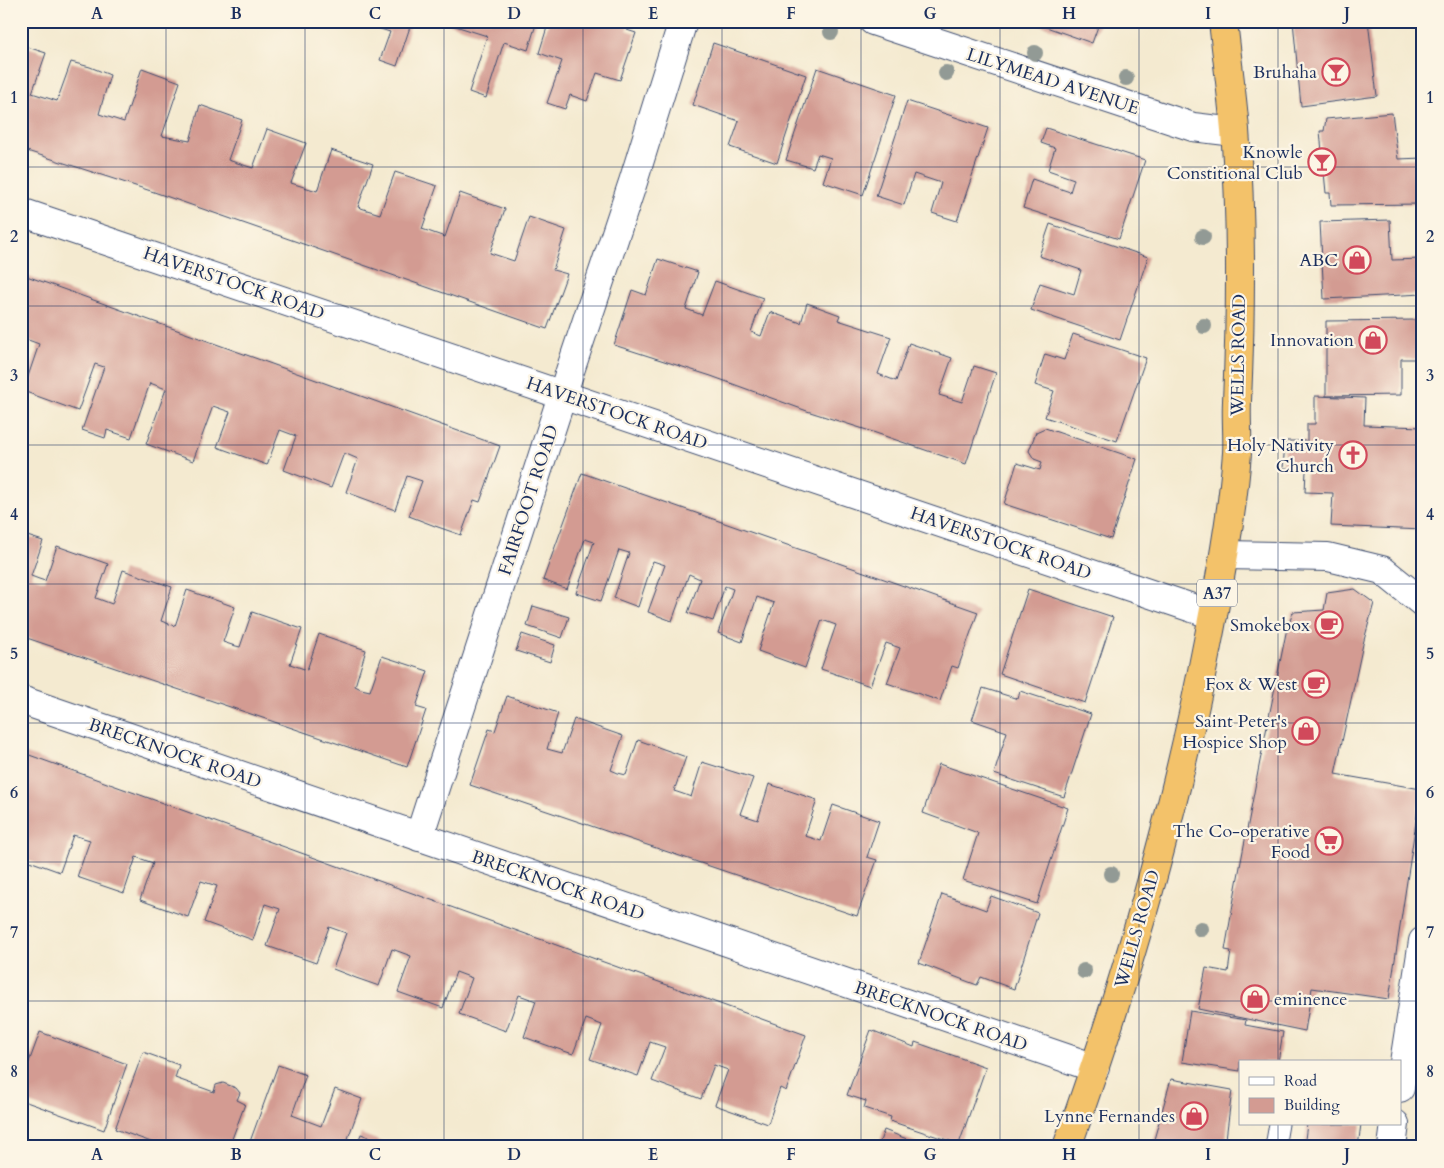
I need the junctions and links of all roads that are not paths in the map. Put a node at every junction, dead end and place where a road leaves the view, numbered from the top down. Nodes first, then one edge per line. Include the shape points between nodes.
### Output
1 (683, 21) edge
2 (873, 21) edge
3 (1224, 21) edge
4 (1235, 132) junction
5 (21, 212) edge
6 (562, 394) junction
7 (1224, 555) junction
8 (1423, 603) edge
9 (1213, 615) junction
10 (21, 700) edge
11 (419, 837) junction
12 (1423, 941) edge
13 (1095, 1068) junction
14 (1402, 1075) edge
15 (1278, 1126) edge
16 (1395, 1126) edge
17 (1067, 1147) edge
18 (1275, 1147) edge
19 (1392, 1147) edge

1 - 6 street, FAIRFOOT ROAD
2 - 4 street, LILYMEAD AVENUE via 1193,127
3 - 4 highway, WELLS ROAD / A37
4 - 7 highway, WELLS ROAD / A37 via 1240,341 1237,450
5 - 6 street, HAVERSTOCK ROAD
6 - 9 street, HAVERSTOCK ROAD
6 - 11 street, FAIRFOOT ROAD
7 - 8 street via 1328,557 1382,570
7 - 9 highway, WELLS ROAD / A37
9 - 13 highway, WELLS ROAD / A37 via 1194,716 1171,806
10 - 11 street, BRECKNOCK ROAD
11 - 13 street, BRECKNOCK ROAD
12 - 14 street
13 - 17 highway, WELLS ROAD / A37
15 - 18 lane
16 - 19 street

